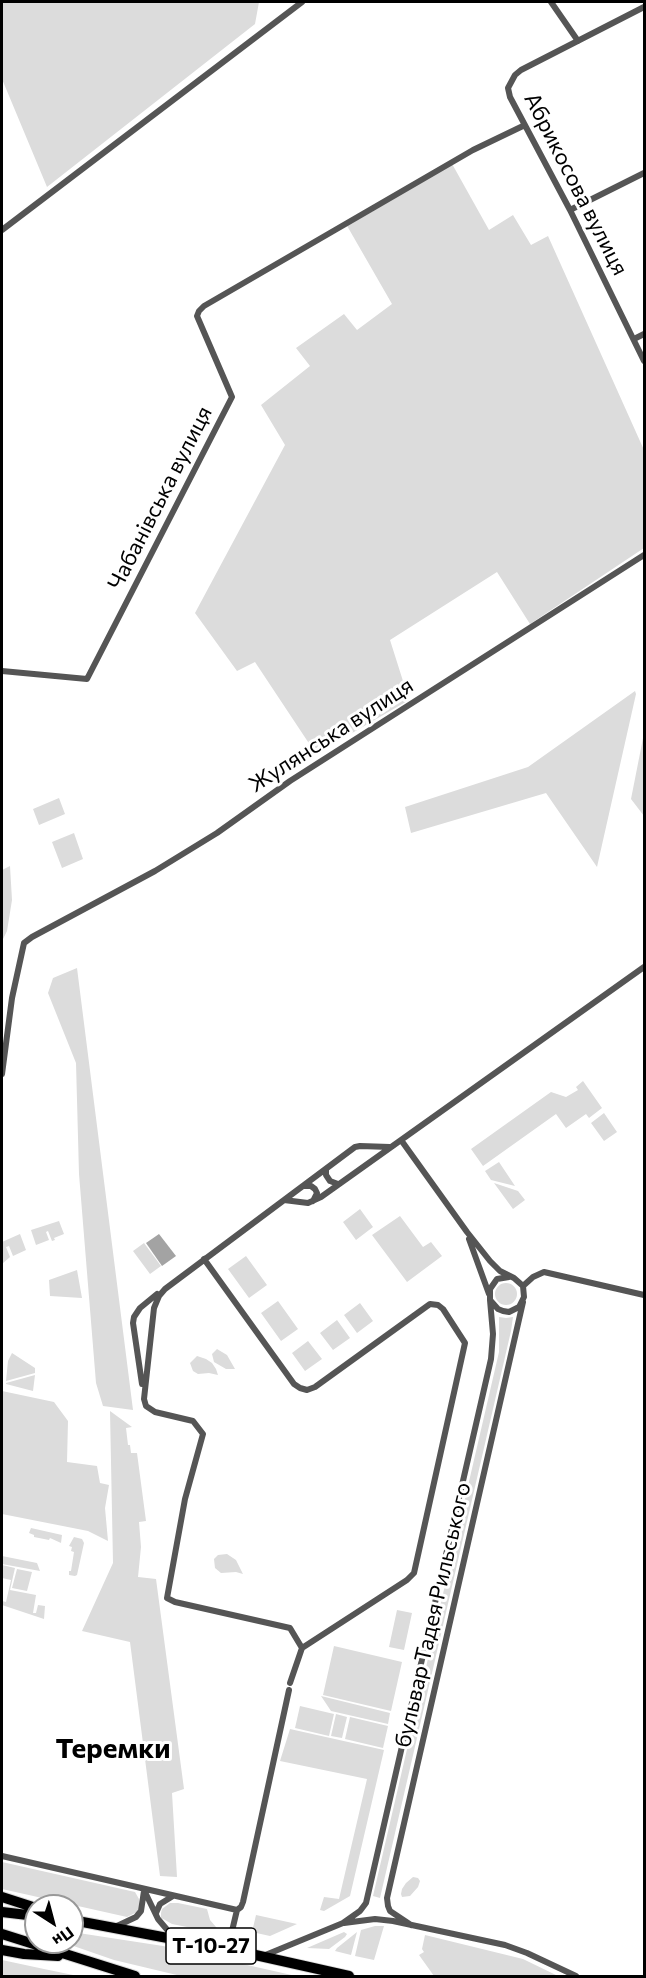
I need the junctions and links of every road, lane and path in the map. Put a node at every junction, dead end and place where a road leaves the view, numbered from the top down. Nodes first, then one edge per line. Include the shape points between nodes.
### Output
1 (302, 2) edge
2 (551, 2) edge
3 (645, 8) edge
4 (578, 41) junction
5 (525, 125) junction
6 (645, 173) edge
7 (570, 210) junction
8 (2, 230) edge
9 (645, 334) edge
10 (634, 339) junction
11 (645, 360) edge
12 (645, 555) edge
13 (2, 671) edge
14 (645, 967) edge
15 (2, 1074) edge
16 (401, 1140) junction
17 (362, 1146) junction
18 (390, 1147) junction
19 (370, 1161) junction
20 (326, 1168) junction
21 (338, 1184) junction
22 (302, 1186) junction
23 (284, 1200) junction
24 (312, 1201) junction
25 (467, 1232) junction
26 (204, 1259) junction
27 (508, 1276) junction
28 (523, 1286) junction
29 (165, 1289) junction
30 (645, 1294) edge
31 (490, 1297) junction
32 (523, 1302) junction
33 (143, 1394) junction
34 (302, 1648) junction
35 (2, 1856) edge
36 (144, 1890) junction
37 (174, 1896) junction
38 (2, 1897) edge
39 (24, 1904) edge
40 (237, 1910) junction
41 (2, 1912) edge
42 (156, 1914) junction
43 (24, 1915) edge
44 (84, 1922) edge
45 (343, 1923) junction
46 (411, 1925) junction
47 (114, 1928) junction
48 (2, 1934) edge
49 (176, 1939) junction
50 (219, 1948) junction
51 (2, 1950) edge
52 (76, 1957) junction
53 (262, 1957) junction
54 (135, 1977) edge
55 (349, 1977) edge
56 (576, 1977) edge

1 - 8 street
2 - 4 street
3 - 4 street
4 - 5 street, Абрикосова вулиця via 515,75 508,88
5 - 7 street, Абрикосова вулиця
5 - 13 street, Чабанівська вулиця via 465,154 199,311 197,316 232,397 87,679
6 - 7 street
7 - 10 street, Абрикосова вулиця
9 - 10 street
10 - 11 street, Абрикосова вулиця
12 - 15 street, Жулянська вулиця via 290,781 208,839 32,936 24,943 12,998
14 - 16 street
16 - 18 street
16 - 25 street, бульвар Тадея Рильського
17 - 18 street
17 - 19 street via 369,1150
17 - 20 street
18 - 19 street
19 - 21 street
20 - 21 street via 330,1181
20 - 22 street
21 - 24 street
22 - 23 street
22 - 24 street via 315,1189
23 - 24 street
23 - 26 street
25 - 27 street, бульвар Тадея Рильського
25 - 31 street, бульвар Тадея Рильського
26 - 29 street
26 - 34 street via 300,1388 315,1387 430,1304 443,1310 466,1345 415,1569 407,1580
27 - 28 street
27 - 31 street via 493,1283
28 - 30 street via 544,1272
28 - 32 street
29 - 33 street via 154,1308
29 - 33 street via 134,1317
31 - 32 street via 498,1309 506,1312
31 - 45 street, бульвар Тадея Рильського via 491,1359 368,1897 360,1911
32 - 46 street, бульвар Тадея Рильського via 387,1898 390,1911
33 - 34 street via 146,1406 193,1421 203,1434 185,1499 167,1598 290,1628
34 - 40 street via 290,1686 243,1902
35 - 36 street
36 - 37 street
36 - 42 street
36 - 47 street via 141,1911
37 - 40 street
37 - 42 street via 160,1905
38 - 39 highway
40 - 50 street via 232,1931
41 - 43 highway
42 - 49 street
44 - 47 highway, Т-10-27
45 - 46 street via 383,1920
45 - 53 street
46 - 56 street via 505,1946
47 - 49 highway, Т-10-27
48 - 52 highway, Т-10-27
49 - 50 highway, Т-10-27
50 - 53 highway, Т-10-27
51 - 52 highway
52 - 54 highway, Т-10-27
53 - 55 highway, Т-10-27

